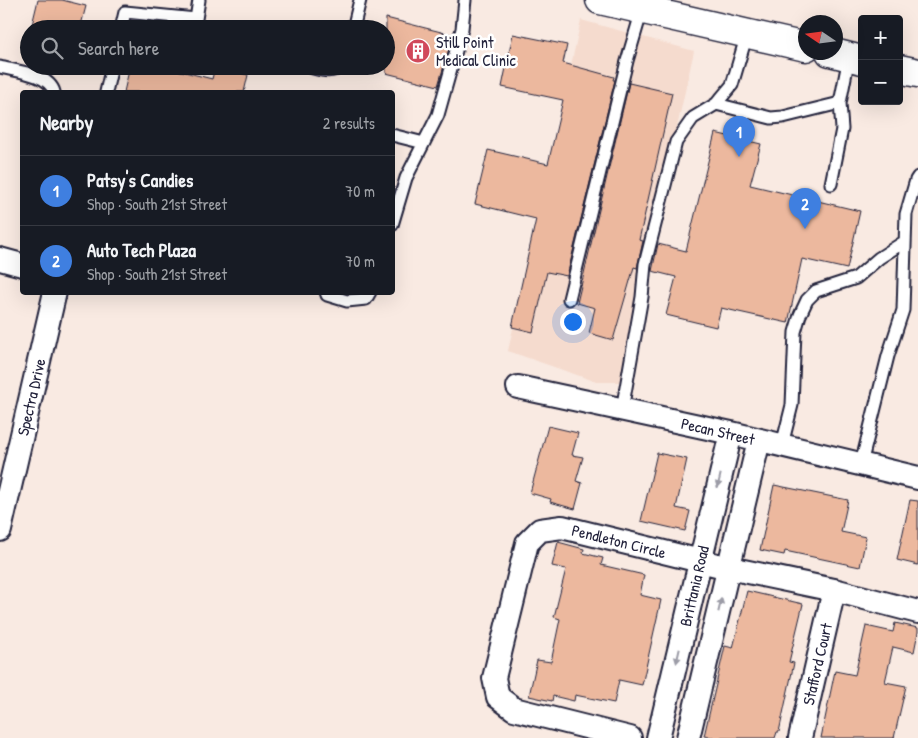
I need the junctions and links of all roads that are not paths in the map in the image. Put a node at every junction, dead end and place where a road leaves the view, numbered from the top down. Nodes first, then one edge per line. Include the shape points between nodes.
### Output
1 (199, 0) edge
2 (360, 0) edge
3 (465, 0) edge
4 (600, 0) edge
5 (642, 10) junction
6 (123, 20) edge
7 (355, 20) edge
8 (747, 34) junction
9 (798, 45) edge
10 (847, 56) edge
11 (0, 67) edge
12 (903, 70) edge
13 (20, 72) edge
14 (918, 73) edge
15 (32, 75) edge
16 (110, 75) edge
17 (54, 90) edge
18 (106, 90) edge
19 (840, 103) junction
20 (716, 104) junction
21 (395, 136) edge
22 (424, 143) junction
23 (918, 177) edge
24 (831, 184) dead end
25 (395, 215) edge
26 (904, 242) junction
27 (0, 259) edge
28 (20, 264) edge
29 (54, 295) edge
30 (327, 295) edge
31 (368, 295) edge
32 (569, 299) dead end
33 (518, 387) dead end
34 (622, 410) junction
35 (731, 433) junction
36 (759, 440) junction
37 (782, 445) junction
38 (861, 464) junction
39 (918, 478) edge
40 (0, 530) edge
41 (700, 561) junction
42 (729, 568) junction
43 (834, 590) junction
44 (918, 612) edge
45 (630, 738) edge
46 (658, 738) edge
47 (688, 738) edge
48 (800, 738) edge

1 - 6 lane via 196,19 125,12
2 - 7 lane
3 - 22 lane via 462,29 438,115
4 - 5 main road
5 - 8 main road
5 - 32 lane
8 - 9 main road
8 - 20 lane via 732,85
10 - 19 lane
11 - 13 lane
12 - 14 main road
15 - 17 lane
16 - 18 lane
19 - 20 lane via 771,118
19 - 24 lane via 842,129
20 - 34 lane via 693,118 676,142 644,264 642,297
21 - 22 lane
22 - 25 lane via 406,178
23 - 26 lane via 906,214
26 - 37 lane via 856,278 816,291 807,300 795,332 792,405
26 - 38 lane via 903,310
27 - 28 street
29 - 40 street, Spectra Drive
30 - 31 lane via 347,301 366,299
33 - 34 street, Pecan Street
34 - 35 street, Pecan Street
35 - 36 street, Pecan Street
35 -> 41 street, Brittania Road
36 - 37 street, Pecan Street
36 - 42 street, Brittania Road
37 - 38 street, Pecan Street
38 - 39 street, Pecan Street
41 - 42 street, Pendleton Circle
41 - 45 street, Pendleton Circle via 562,527 540,530 527,543 494,678 498,697 514,709
41 -> 46 street, Brittania Road
42 - 43 street, Pendleton Circle
47 -> 42 street, Brittania Road
43 - 44 street, Pendleton Circle
43 - 48 street, Stafford Court

